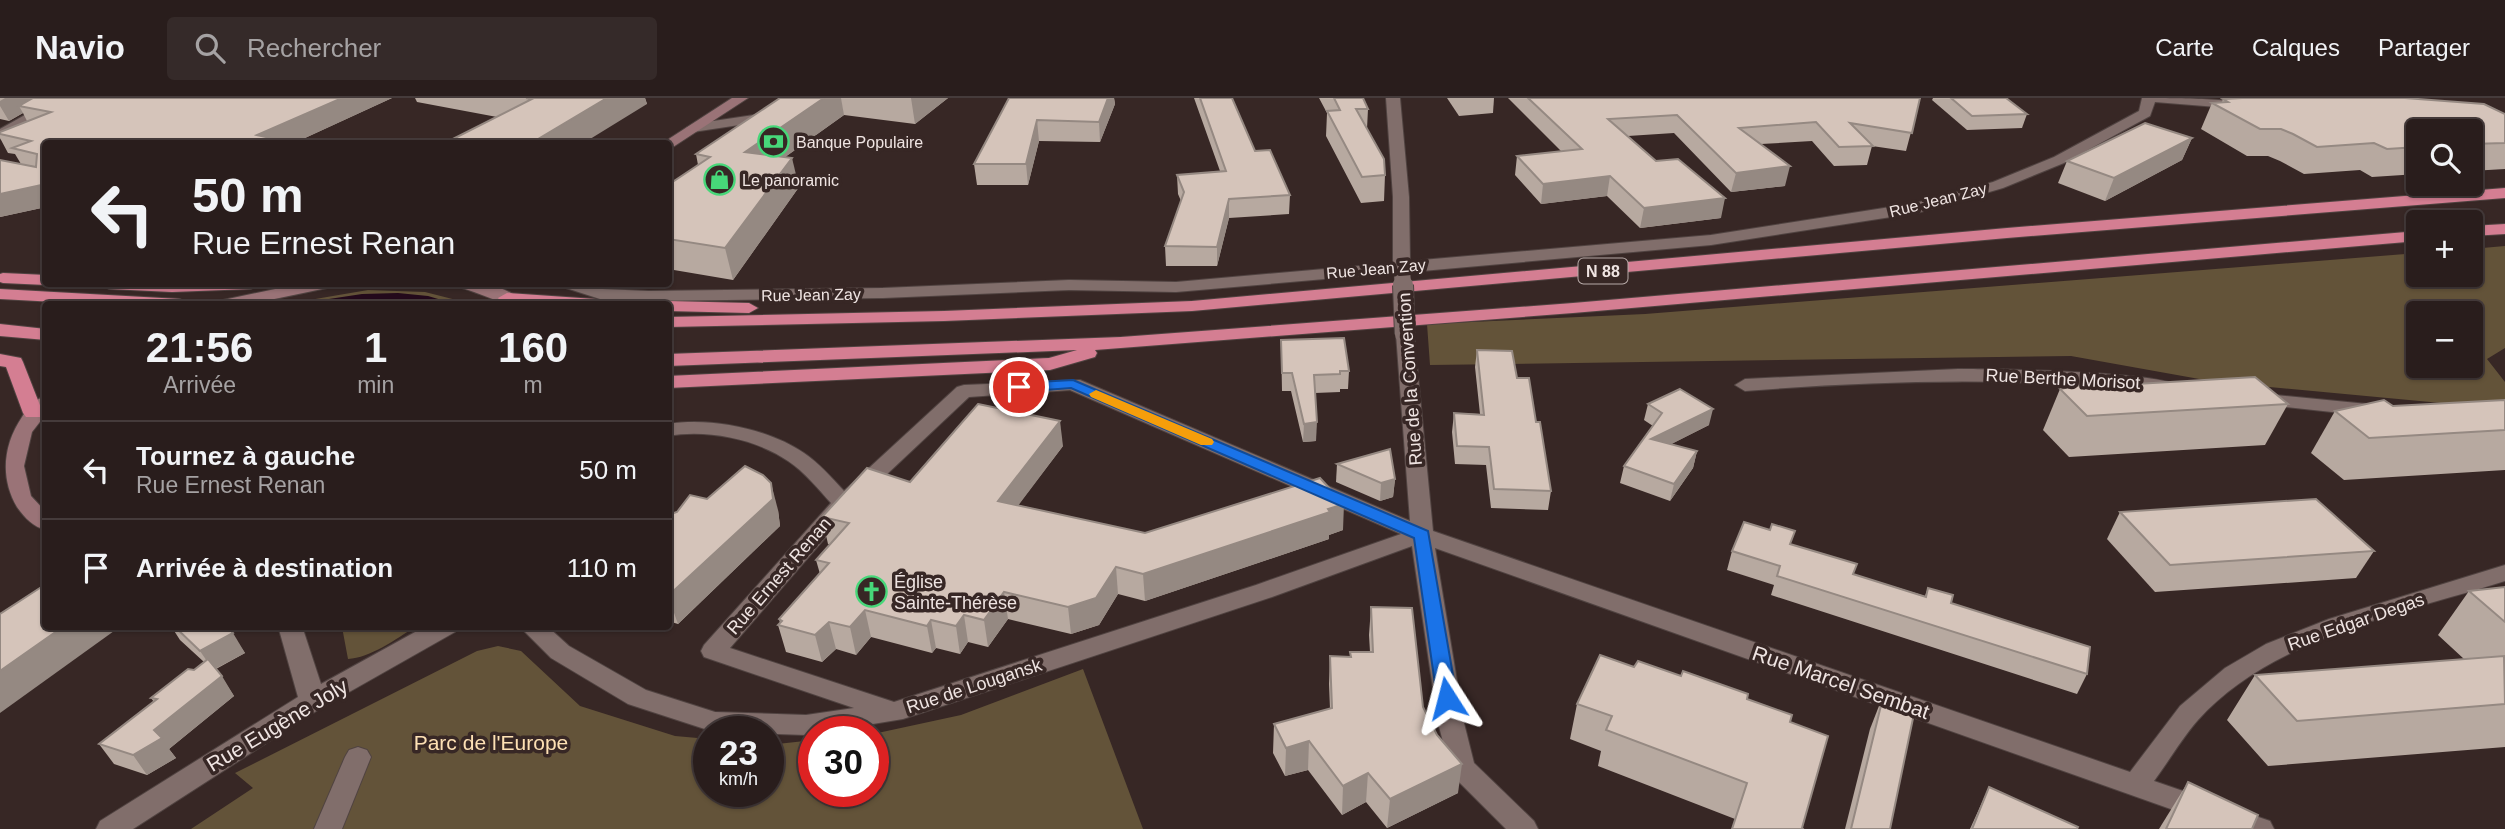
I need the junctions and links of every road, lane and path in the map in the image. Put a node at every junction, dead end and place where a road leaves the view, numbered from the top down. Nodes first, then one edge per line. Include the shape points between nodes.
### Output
1 (65, 98) edge
2 (741, 98) edge
3 (1392, 98) edge
4 (2149, 98) edge
5 (2157, 98) edge
6 (2263, 107) edge
7 (774, 116) edge
8 (693, 128) junction
9 (0, 135) edge
10 (672, 141) edge
11 (2505, 193) edge
12 (2505, 229) edge
13 (2483, 230) edge
14 (2406, 237) edge
15 (1402, 269) junction
16 (42, 281) edge
17 (1, 286) edge
18 (307, 287) edge
19 (478, 287) edge
20 (580, 287) edge
21 (504, 295) edge
22 (116, 301) edge
23 (243, 301) edge
24 (565, 301) edge
25 (672, 306) edge
26 (1192, 306) junction
27 (672, 322) edge
28 (0, 330) edge
29 (42, 335) edge
30 (1121, 343) junction
31 (0, 360) edge
32 (672, 360) edge
33 (672, 382) edge
34 (1745, 385) dead end
35 (2194, 391) edge
36 (2233, 396) edge
37 (2403, 413) edge
38 (33, 415) edge
39 (672, 429) edge
40 (0, 436) edge
41 (7, 500) edge
42 (843, 503) junction
43 (42, 521) edge
44 (1422, 535) junction
45 (2505, 573) edge
46 (291, 630) edge
47 (439, 630) edge
48 (535, 630) edge
49 (312, 701) junction
50 (894, 712) junction
51 (358, 757) dead end
52 (2136, 785) junction
53 (110, 829) edge
54 (328, 829) edge
55 (1524, 829) edge
56 (2260, 829) edge

1 - 9 street
2 - 8 main road
3 - 15 street, Rue de la Convention
4 - 15 street, Rue Jean Zay via 2145,113 2059,160 1998,185 1917,208 1711,240
5 - 6 street
7 - 8 street
8 - 10 main road
11 - 26 highway, N 88
12 - 13 highway
14 - 30 highway, N 88
15 - 20 street, Rue Jean Zay via 1176,288 1069,285 649,296 600,294
15 - 44 street, Rue de la Convention, bridge
16 - 17 highway
17 - 22 highway
18 - 23 main road
19 - 21 main road
21 - 24 highway
25 - 26 highway via 843,308 1056,300
26 - 27 highway, N 88
28 - 29 highway
30 - 32 highway, N 88
30 - 33 highway via 1050,364
31 - 38 highway via 14,362
34 - 35 street, Rue Berthe Morisot via 1890,374 1988,374 2104,378
36 - 37 street
38 - 40 main road
38 - 41 main road via 5,466
39 - 42 street via 682,426 763,442 793,455
41 - 43 main road
42 - 44 street, Rue Ernest Renan via 964,391 1073,384
42 - 50 street, Rue Ernest Renan via 713,652
44 - 50 street, Rue de Lougansk
44 - 52 street, Rue Marcel Sembat
44 - 55 street, Rue de la Convention via 1462,768
45 - 52 street, Rue Edgar Degas via 2338,625 2275,650 2234,674 2189,713
46 - 49 street
47 - 49 street, Rue Eugène Joly
48 - 50 street, Rue de Lougansk via 560,652 637,697 715,722 806,725
49 - 53 street, Rue Eugène Joly
51 - 54 street
52 - 56 street, Rue Marcel Sembat

